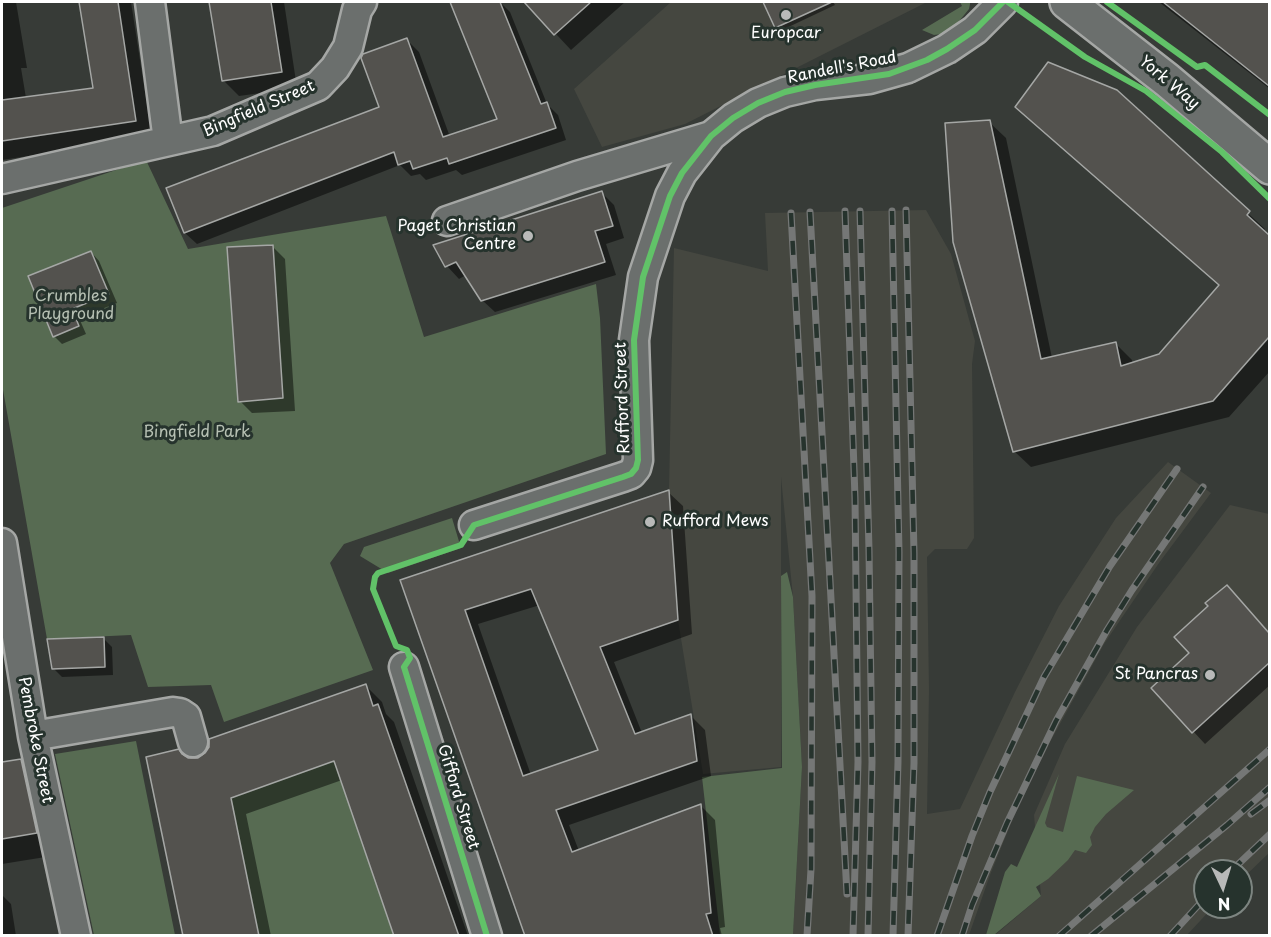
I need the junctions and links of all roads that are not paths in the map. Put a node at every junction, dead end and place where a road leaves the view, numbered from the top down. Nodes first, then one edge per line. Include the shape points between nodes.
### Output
1 (150, 2) edge
2 (362, 2) edge
3 (1003, 2) edge
4 (1067, 2) edge
5 (711, 136) junction
6 (168, 141) junction
7 (1269, 167) edge
8 (2, 179) edge
9 (447, 221) dead end
10 (474, 525) dead end
11 (2, 543) edge
12 (404, 667) dead end
13 (33, 735) junction
14 (193, 742) dead end
15 (76, 936) edge
16 (487, 936) edge

1 - 6 street
2 - 6 street, Bingfield Street via 348,46 318,86 213,131
3 - 5 street, Randell's Road via 975,30 927,60 889,74 785,92 758,103
4 - 7 main road, York Way
5 - 9 street, Randell's Road
5 - 10 street, Rufford Street via 682,173 670,196 643,277 634,340 636,468 623,477
6 - 8 street, Bingfield Street
11 - 13 street, Pembroke Street
12 - 16 street, Gifford Street
13 - 14 street via 173,712 186,717
13 - 15 street, Pembroke Street

